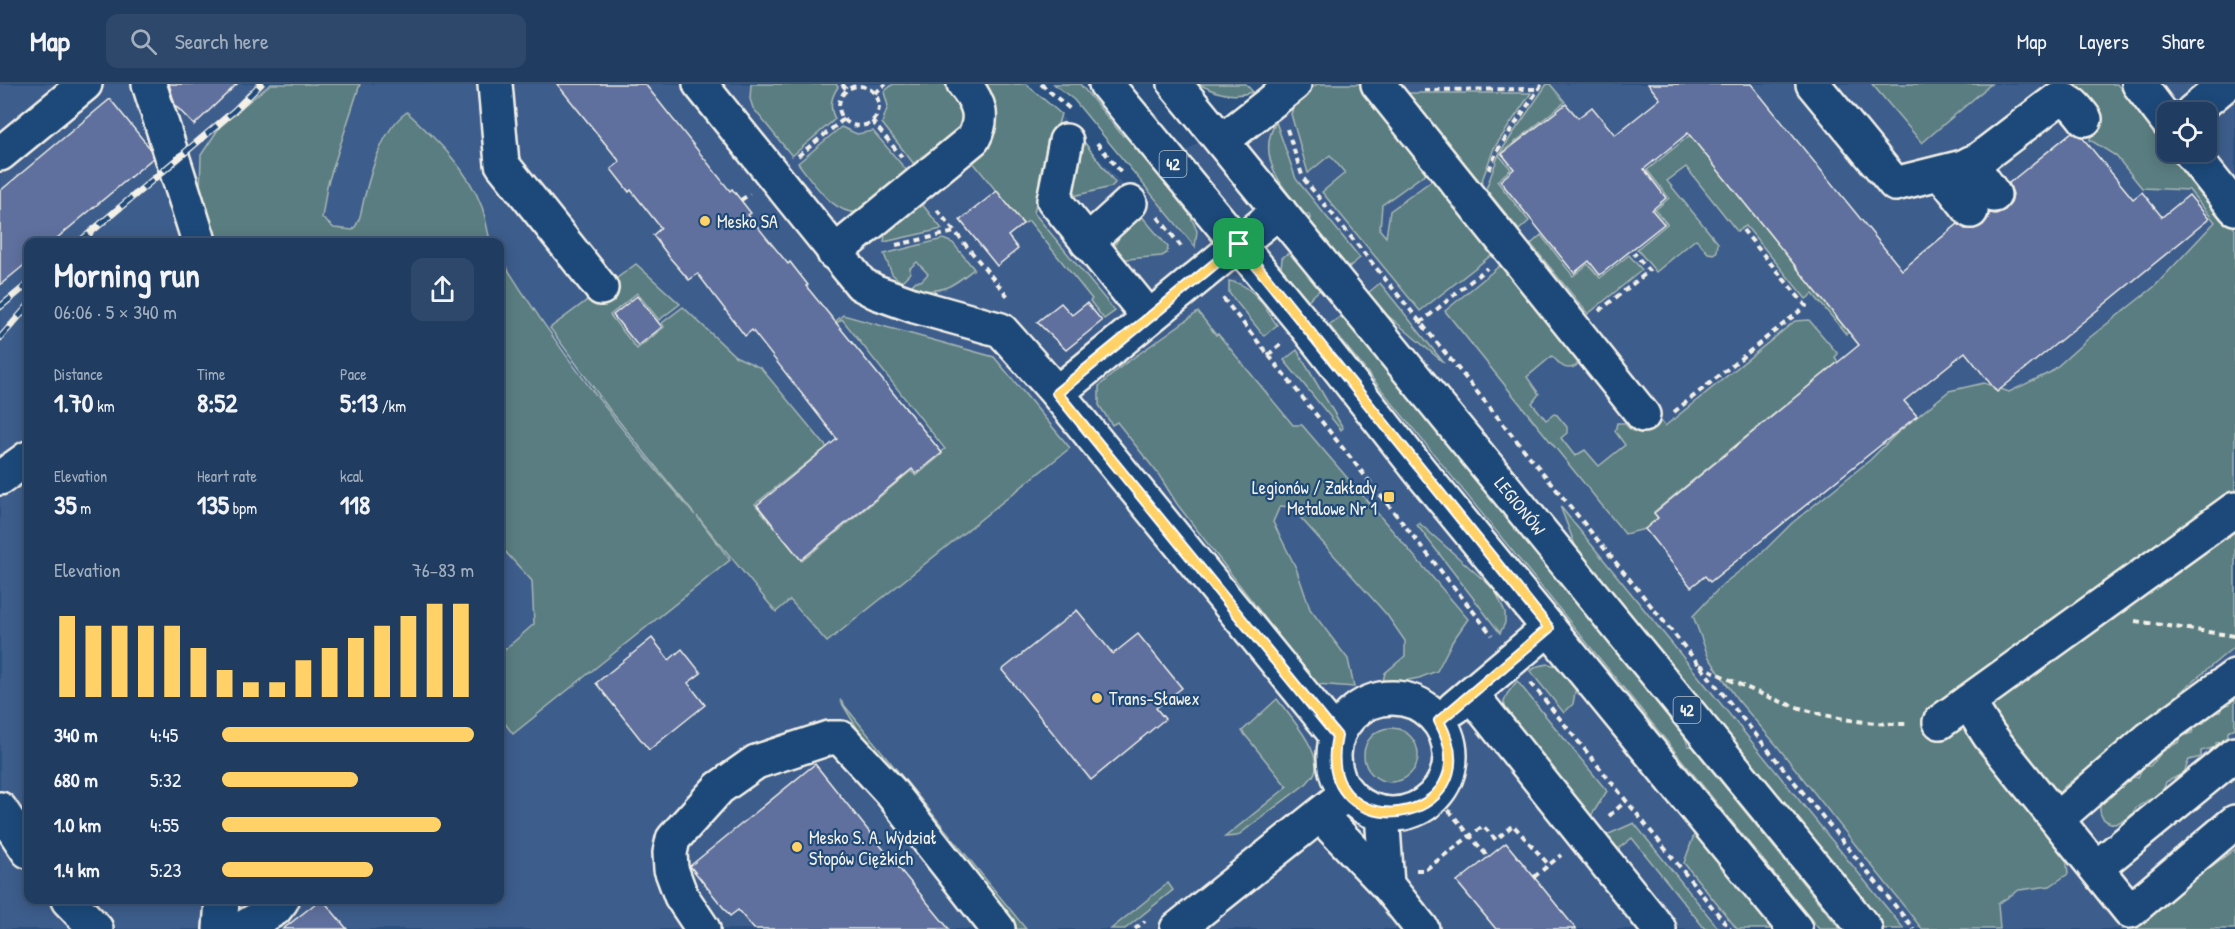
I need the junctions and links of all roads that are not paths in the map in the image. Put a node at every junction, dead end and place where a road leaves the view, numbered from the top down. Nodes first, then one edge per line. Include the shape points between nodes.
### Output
1 (85, 84) edge
2 (149, 84) edge
3 (495, 84) edge
4 (964, 84) edge
5 (1106, 84) edge
6 (1175, 84) edge
7 (1294, 84) edge
8 (1378, 84) edge
9 (1813, 84) edge
10 (2226, 84) edge
11 (2148, 87) edge
12 (713, 89) edge
13 (2204, 102) edge
14 (2157, 103) edge
15 (2085, 119) dead end
16 (1078, 132) road end
17 (1222, 141) junction
18 (0, 154) edge
19 (2198, 162) edge
20 (1956, 168) junction
21 (1136, 197) road end
22 (1982, 203) dead end
23 (2235, 208) edge
24 (1279, 211) junction
25 (198, 238) edge
26 (1088, 242) junction
27 (1239, 244) junction
28 (834, 253) junction
29 (601, 288) dead end
30 (1149, 317) junction
31 (1057, 393) junction
32 (1654, 417) road end
33 (24, 461) edge
34 (0, 478) edge
35 (2235, 508) edge
36 (1549, 628) junction
37 (2235, 676) edge
38 (1471, 694) junction
39 (1968, 702) junction
40 (1439, 721) junction
41 (1940, 722) road end
42 (1337, 736) junction
43 (2235, 754) edge
44 (1347, 793) junction
45 (0, 809) edge
46 (1382, 813) junction
47 (1320, 815) junction
48 (2057, 819) junction
49 (2235, 822) edge
50 (24, 844) edge
51 (2096, 868) junction
52 (1387, 885) junction
53 (72, 904) edge
54 (222, 904) edge
55 (279, 904) edge
56 (96, 929) edge
57 (220, 929) edge
58 (241, 929) edge
59 (703, 929) edge
60 (998, 929) edge
61 (1178, 929) edge
62 (1422, 929) edge
63 (1659, 929) edge
64 (1795, 929) edge
65 (1865, 929) edge

1 - 18 main road
2 - 25 main road
3 - 29 main road via 502,164
4 - 28 main road via 979,106 978,131 966,146
5 - 27 main road, 42
6 - 17 main road, LEGIONÓW / 42
7 - 17 main road
8 - 32 main road via 1509,250
9 - 20 main road via 1894,184
10 - 13 main road
11 - 14 main road
12 - 28 main road
15 - 20 main road via 2072,104 2058,99 1978,160
16 - 26 main road via 1054,200
17 - 24 main road, LEGIONÓW / 42
19 - 23 main road
20 - 22 main road
21 - 26 main road
24 - 27 main road
24 - 65 main road, LEGIONÓW / 42
26 - 30 main road
27 - 30 main road
27 - 36 main road, 42
28 - 31 main road via 867,288 1001,330
30 - 31 main road
31 - 42 main road
33 - 34 main road
35 - 39 main road
36 - 38 main road
36 - 64 main road, 42
37 - 48 main road via 2150,738
38 - 40 main road
38 - 63 main road
39 - 41 main road
39 - 48 main road via 1989,735
40 - 42 main road via 1423,706 1402,698 1380,699 1359,707
40 - 46 main road via 1450,753 1442,787 1416,809
42 - 44 main road via 1334,766
43 - 51 main road
44 - 46 main road via 1363,806
44 - 47 main road
45 - 50 main road
46 - 52 main road
47 - 52 main road
47 - 61 main road
48 - 51 main road
49 - 51 main road via 2130,911
52 - 62 main road
53 - 56 main road
54 - 57 main road
55 - 58 main road
59 - 60 main road via 681,896 671,869 673,839 719,788 756,762 829,738 841,738 890,791

